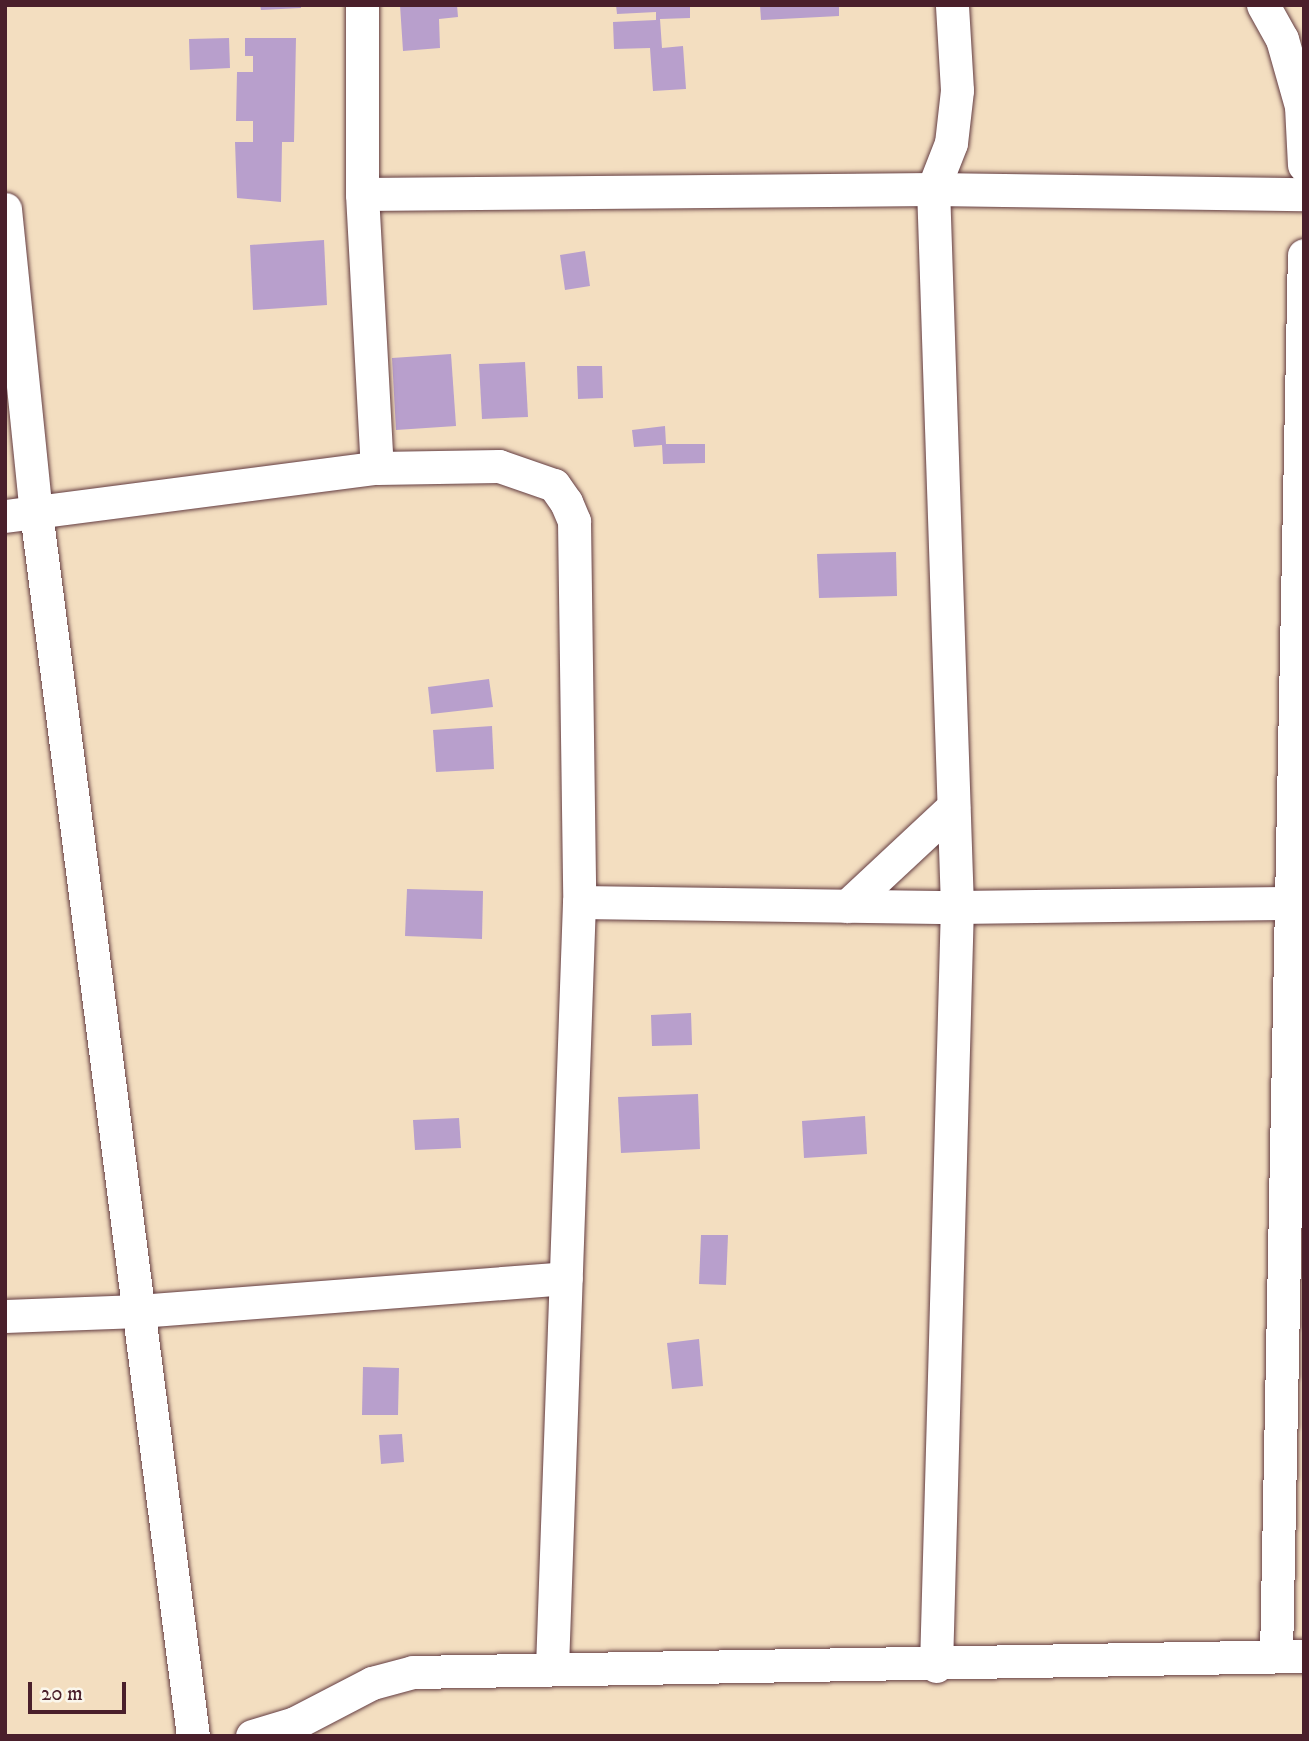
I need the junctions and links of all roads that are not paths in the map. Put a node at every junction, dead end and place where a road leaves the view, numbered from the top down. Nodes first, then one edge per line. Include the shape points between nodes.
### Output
1 (362, 5) edge
2 (952, 5) edge
3 (1263, 5) edge
4 (1304, 165) edge
5 (933, 189) junction
6 (362, 194) junction
7 (1304, 194) edge
8 (5, 209) edge
9 (1304, 255) edge
10 (377, 468) junction
11 (21, 514) edge
12 (953, 807) junction
13 (579, 902) junction
14 (1298, 903) edge
15 (847, 906) junction
16 (957, 907) junction
17 (566, 1278) junction
18 (139, 1311) junction
19 (5, 1316) edge
20 (1290, 1656) edge
21 (936, 1666) junction
22 (552, 1668) junction
23 (193, 1736) edge
24 (252, 1736) edge

1 - 6 street
2 - 5 street via 957,90 951,144
3 - 4 street via 1282,39 1301,106
5 - 6 street
5 - 7 street
5 - 12 street
6 - 10 street
8 - 11 street
9 - 14 street
10 - 11 street
10 - 13 street via 499,466 554,485 566,502 573,521
11 - 18 street
12 - 15 street
12 - 16 street
13 - 15 street
13 - 17 street
14 - 16 street
14 - 20 street
15 - 16 street
16 - 21 street
17 - 18 street
17 - 22 street
18 - 19 street
18 - 23 street
20 - 21 street
21 - 22 street
22 - 24 street via 412,1672 372,1684 295,1723

